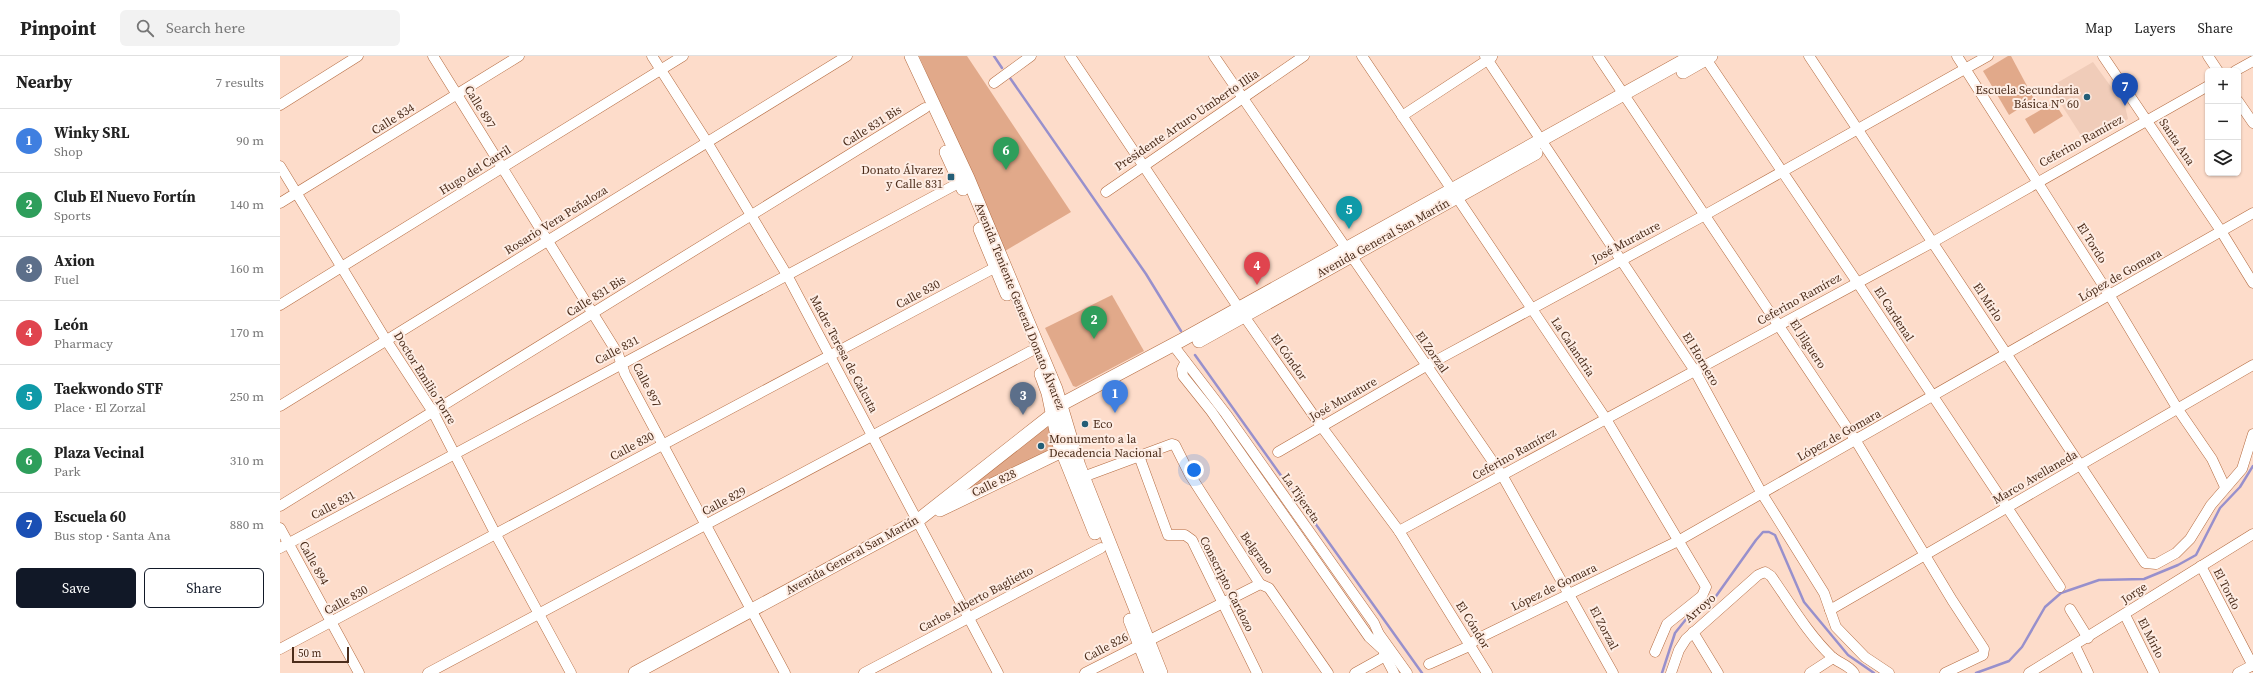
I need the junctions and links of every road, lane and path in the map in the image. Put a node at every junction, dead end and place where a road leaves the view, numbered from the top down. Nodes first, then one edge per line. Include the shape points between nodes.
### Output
1 (358, 56) edge
2 (433, 56) edge
3 (519, 56) edge
4 (652, 56) edge
5 (682, 56) edge
6 (847, 56) edge
7 (901, 56) edge
8 (911, 56) edge
9 (1032, 56) edge
10 (1070, 56) edge
11 (1214, 56) edge
12 (1304, 56) edge
13 (1362, 56) edge
14 (1598, 56) edge
15 (1692, 56) edge
16 (1809, 56) edge
17 (1957, 56) edge
18 (1988, 56) edge
19 (2103, 56) edge
20 (2208, 56) edge
21 (1489, 57) edge
22 (1707, 57) edge
23 (2253, 61) edge
24 (1965, 68) junction
25 (2216, 68) edge
26 (2240, 68) edge
27 (660, 70) junction
28 (994, 83) dead end
29 (2205, 88) edge
30 (457, 94) junction
31 (1243, 98) junction
32 (1626, 98) junction
33 (2240, 104) edge
34 (280, 105) edge
35 (925, 108) junction
36 (1402, 116) junction
37 (2147, 120) junction
38 (2253, 123) edge
39 (1858, 129) junction
40 (707, 142) junction
41 (1544, 143) junction
42 (1144, 165) junction
43 (280, 166) edge
44 (502, 168) junction
45 (1781, 171) junction
46 (964, 179) junction
47 (2037, 181) junction
48 (1106, 192) dead end
49 (297, 193) junction
50 (1454, 193) junction
51 (280, 203) edge
52 (2253, 213) edge
53 (1705, 215) junction
54 (752, 216) junction
55 (2221, 231) junction
56 (546, 241) junction
57 (1933, 242) junction
58 (1348, 252) junction
59 (1620, 260) junction
60 (342, 267) junction
61 (996, 267) junction
62 (787, 275) junction
63 (1857, 282) junction
64 (2253, 283) edge
65 (2110, 296) junction
66 (280, 305) edge
67 (1531, 308) junction
68 (1242, 312) junction
69 (592, 314) junction
70 (1780, 325) junction
71 (386, 340) junction
72 (1031, 351) junction
73 (1179, 353) junction
74 (2007, 353) junction
75 (830, 356) junction
76 (621, 363) junction
77 (2253, 364) edge
78 (1426, 366) junction
79 (1695, 371) junction
80 (1932, 397) junction
81 (280, 406) edge
82 (2177, 408) junction
83 (1059, 410) junction
84 (1223, 410) junction
85 (433, 412) junction
86 (1606, 419) junction
87 (1218, 420) junction
88 (1321, 426) junction
89 (2253, 434) edge
90 (872, 436) junction
91 (1856, 441) junction
92 (663, 444) junction
93 (1067, 449) junction
94 (1278, 452) dead end
95 (455, 455) junction
96 (1139, 456) junction
97 (2080, 466) junction
98 (1502, 475) junction
99 (1083, 477) junction
100 (1274, 481) junction
101 (1264, 487) junction
102 (2225, 487) junction
103 (1761, 492) junction
104 (280, 506) edge
105 (2006, 508) junction
106 (917, 521) junction
107 (706, 526) junction
108 (280, 528) edge
109 (1400, 531) junction
110 (495, 533) junction
111 (2253, 534) edge
112 (1678, 541) junction
113 (284, 546) edge
114 (1101, 548) junction
115 (1926, 556) junction
116 (2201, 566) junction
117 (1260, 584) junction
118 (2060, 587) dead end
119 (1571, 594) junction
120 (1221, 602) junction
121 (2070, 609) dead end
122 (751, 610) junction
123 (1830, 610) junction
124 (540, 613) junction
125 (2125, 615) junction
126 (969, 617) junction
127 (332, 623) junction
128 (1693, 632) junction
129 (2088, 638) junction
130 (1144, 642) junction
131 (1469, 644) junction
132 (2075, 646) junction
133 (280, 649) edge
134 (1386, 652) junction
135 (1655, 652) dead end
136 (1833, 658) junction
137 (1429, 664) dead end
138 (2253, 666) edge
139 (359, 673) edge
140 (428, 673) edge
141 (571, 673) edge
142 (635, 673) edge
143 (785, 673) edge
144 (864, 673) edge
145 (998, 673) edge
146 (1086, 673) edge
147 (1151, 673) edge
148 (1161, 673) edge
149 (1257, 673) edge
150 (1328, 673) edge
151 (1354, 673) edge
152 (1394, 673) edge
153 (1408, 673) edge
154 (1487, 673) edge
155 (1614, 673) edge
156 (1671, 673) edge
157 (1718, 673) edge
158 (1810, 673) edge
159 (1854, 673) edge
160 (1890, 673) edge
161 (1944, 673) edge
162 (2029, 673) edge
163 (2088, 673) edge
164 (2154, 673) edge
165 (2238, 673) edge

1 - 34 street
2 - 30 street, Calle 897
3 - 30 street, Calle 834
4 - 27 street, Madre Teresa de Calcuta
5 - 27 street, Hugo del Carril
6 - 40 street, Rosario Vera Peñaloza
7 - 35 main road, Avenida Teniente General Donato Álvarez
8 - 46 main road, Avenida Teniente General Donato Álvarez
9 - 28 street
10 - 42 street, El Cóndor
11 - 31 street, El Zorzal
12 - 31 street, Presidente Arturo Umberto Illia
13 - 36 street, La Calandria
14 - 32 street, El Jilguero
15 - 32 main road, Avenida General San Martín
16 - 39 street, El Mirlo
17 - 24 street, El Tordo
18 - 24 street, José Murature
19 - 37 street, Santa Ana
20 - 25 street
21 - 36 street
21 - 41 street, El Hornero
22 - 32 main road, Avenida General San Martín
22 - 45 street, El Cardenal
23 - 26 street
24 - 39 street, José Murature
24 - 47 street, El Tordo
27 - 40 street, Madre Teresa de Calcuta
27 - 44 street, Hugo del Carril
29 - 37 street, Ceferino Ramírez
30 - 44 street, Calle 897
30 - 49 street, Calle 834
31 - 42 street, Presidente Arturo Umberto Illia
31 - 58 street, El Zorzal
32 - 41 main road, Avenida General San Martín
32 - 53 street, El Jilguero
33 - 38 street
35 - 46 main road, Avenida Teniente General Donato Álvarez
35 - 54 street, Calle 831 Bis
36 - 50 street, La Calandria
37 - 47 street, Ceferino Ramírez
37 - 55 street, Santa Ana
39 - 45 street, José Murature
39 - 57 street, El Mirlo
40 - 54 street, Madre Teresa de Calcuta
40 - 56 street, Rosario Vera Peñaloza
41 - 50 main road, Avenida General San Martín
41 - 59 street, El Hornero
42 - 48 street, Presidente Arturo Umberto Illia
42 - 68 street, El Cóndor
43 - 49 street, Doctor Emilio Torre
44 - 56 street, Calle 897
44 - 60 street, Hugo del Carril
45 - 53 street, José Murature
45 - 63 street, El Cardenal
46 - 61 main road, Avenida Teniente General Donato Álvarez
46 - 62 street, Calle 831
46 - 83 main road, Avenida Teniente General Donato Álvarez
47 - 57 street, Ceferino Ramírez
47 - 65 street, El Tordo
49 - 51 street, Calle 834
49 - 60 street, Doctor Emilio Torre
50 - 58 main road, Avenida General San Martín
50 - 67 street, La Calandria
52 - 55 street, López de Gomara
53 - 59 street, José Murature
53 - 70 street, El Jilguero
54 - 62 street, Madre Teresa de Calcuta
54 - 69 street, Calle 831 Bis
55 - 64 street, Santa Ana
55 - 65 street, López de Gomara
56 - 69 street, Calle 897
56 - 71 street, Rosario Vera Peñaloza
57 - 63 street, Ceferino Ramírez
57 - 74 street, El Mirlo
58 - 68 main road, Avenida General San Martín
58 - 78 street, El Zorzal
59 - 67 street, José Murature
59 - 79 street, El Hornero
60 - 66 street, Hugo del Carril
60 - 71 street, Doctor Emilio Torre
61 - 72 main road, Avenida Teniente General Donato Álvarez
61 - 75 street, Calle 830
62 - 75 street, Madre Teresa de Calcuta
62 - 76 street, Calle 831
63 - 70 street, Ceferino Ramírez
63 - 80 street, El Cardenal
65 - 74 street, López de Gomara
65 - 82 street, El Tordo
67 - 78 street, José Murature
67 - 86 street, La Calandria
68 - 73 main road, Avenida General San Martín
68 - 88 street, El Cóndor
69 - 76 street, Calle 897
69 - 85 street, Calle 831 Bis
70 - 79 street, Ceferino Ramírez
70 - 91 street, El Jilguero
71 - 81 street, Rosario Vera Peñaloza
71 - 85 street, Doctor Emilio Torre
72 - 83 main road, Avenida Teniente General Donato Álvarez
72 - 90 street, Calle 829
73 - 83 main road, Avenida General San Martín
73 - 84 street, La Tijereta
73 - 87 street via 1183,376
74 - 80 street, López de Gomara
74 - 97 street, El Mirlo
75 - 90 street, Madre Teresa de Calcuta
75 - 92 street, Calle 830
76 - 92 street, Calle 897 via 624,374
76 - 95 street, Calle 831
77 - 82 street, Marco Avellaneda
78 - 88 street, José Murature
78 - 98 street, El Zorzal
79 - 86 street, Ceferino Ramírez
79 - 103 street, El Hornero
80 - 91 street, López de Gomara
80 - 105 street, El Cardenal
82 - 97 street, Marco Avellaneda
82 - 102 street, El Tordo via 2212,459
83 - 93 main road, Avenida Teniente General Donato Álvarez
83 - 106 main road, Avenida General San Martín
84 - 87 street
84 - 100 street, La Tijereta
85 - 95 street, Doctor Emilio Torre
85 - 104 street, Calle 831 Bis
86 - 98 street, Ceferino Ramírez
86 - 112 street, La Calandria
87 - 101 street
88 - 94 street, José Murature
88 - 109 street, El Cóndor
89 - 102 street via 2242,468
90 - 106 street, Madre Teresa de Calcuta
90 - 107 street, Calle 829
91 - 103 street, López de Gomara
91 - 115 street, El Jilguero
92 - 107 street, Calle 897
92 - 110 street, Calle 830
93 - 99 main road, Avenida Teniente General Donato Álvarez
93 - 106 main road, Calle 828
93 - 114 main road, Avenida Teniente General Donato Álvarez
95 - 110 street, Doctor Emilio Torre
95 - 113 street, Calle 831
96 - 99 street
96 - 117 street, Belgrano via 1172,444 1177,448 1190,475
96 - 120 street, Conscripto Cardozo via 1168,536 1185,535 1192,540
97 - 102 street, El Mirlo via 2145,563 2156,564 2181,549 2195,533
97 - 105 street, Marco Avellaneda
98 - 109 street, Ceferino Ramírez
98 - 119 street, El Zorzal
99 - 130 main road, Avenida Teniente General Donato Álvarez
100 - 101 street
100 - 134 street, La Tijereta via 1374,623
101 - 134 street via 1369,637
103 - 112 street, López de Gomara
103 - 123 street, El Hornero via 1824,593
105 - 115 street, Marco Avellaneda
105 - 118 street, El Cardenal
106 - 122 main road, Avenida General San Martín
106 - 126 street, Madre Teresa de Calcuta
107 - 122 street, Calle 897
107 - 124 street, Calle 829
108 - 113 street, Calle 894
109 - 131 street, El Cóndor
110 - 124 street, Doctor Emilio Torre
110 - 127 street, Calle 830
111 - 116 street, Jorge
112 - 119 street, López de Gomara
112 - 135 street, La Calandria via 1706,591 1667,624
113 - 127 street, Calle 894
114 - 126 street, Carlos Alberto Baglietto
114 - 130 main road, Avenida Teniente General Donato Álvarez
115 - 123 street, Marco Avellaneda
115 - 161 street, El Jilguero via 1985,653
116 - 125 street, Jorge
116 - 138 street, El Tordo
117 - 120 street
117 - 150 street, Belgrano via 1269,588
119 - 131 street, López de Gomara
119 - 155 street, El Zorzal
120 - 130 street
120 - 149 street, Conscripto Cardozo
121 - 129 street
122 - 142 main road, Avenida General San Martín
122 - 143 street, Calle 897
123 - 160 street, El Hornero via 1843,637 1865,657
124 - 140 street, Calle 829
124 - 141 street, Doctor Emilio Torre
125 - 129 street, Jorge
125 - 164 street, El Mirlo
126 - 144 street, Carlos Alberto Baglietto
126 - 145 street, Madre Teresa de Calcuta
127 - 133 street, Calle 830
127 - 139 street, Calle 894
128 - 136 street, Arroyo via 1760,573 1765,572 1771,576 1801,619
128 - 156 street, Arroyo via 1679,650
128 - 157 street
129 - 132 street, Jorge
130 - 146 street, Calle 826
130 - 147 main road, Avenida Teniente General Donato Álvarez
130 - 148 main road, Avenida Teniente General Donato Álvarez
131 - 137 street, López de Gomara
131 - 154 street, El Cóndor
132 - 162 street, Jorge
132 - 163 street
134 - 151 street
134 - 152 street
134 - 153 street
136 - 158 street
136 - 159 street via 1852,669
138 - 165 street

